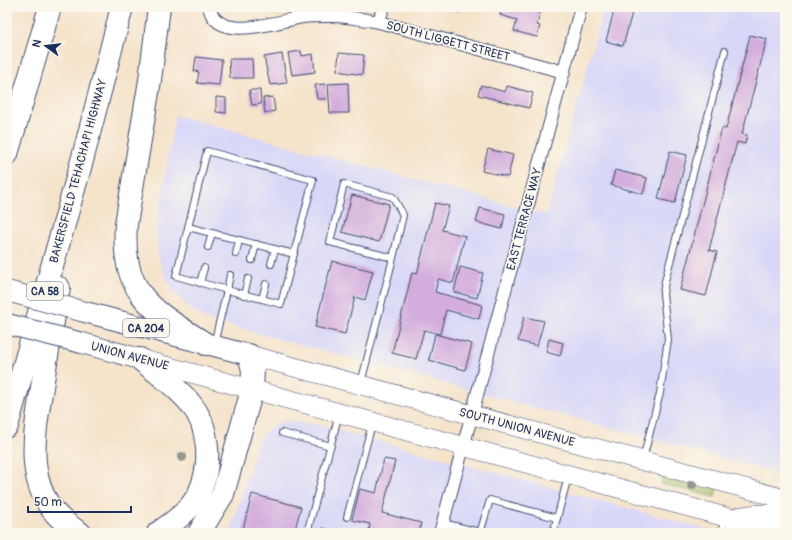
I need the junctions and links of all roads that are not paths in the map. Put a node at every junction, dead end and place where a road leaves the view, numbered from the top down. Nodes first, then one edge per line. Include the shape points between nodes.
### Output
1 (50, 7) edge
2 (122, 7) edge
3 (159, 7) edge
4 (208, 7) edge
5 (383, 7) edge
6 (581, 7) edge
7 (379, 22) junction
8 (725, 51) dead end
9 (564, 72) junction
10 (7, 154) edge
11 (83, 157) junction
12 (188, 226) junction
13 (212, 233) junction
14 (239, 240) junction
15 (256, 244) junction
16 (208, 248) dead end
17 (275, 249) junction
18 (236, 254) dead end
19 (294, 254) junction
20 (393, 258) junction
21 (252, 260) dead end
22 (271, 264) dead end
23 (204, 268) dead end
24 (230, 275) dead end
25 (248, 279) dead end
26 (200, 283) junction
27 (266, 284) dead end
28 (227, 290) junction
29 (7, 291) edge
30 (244, 295) junction
31 (262, 300) junction
32 (7, 324) edge
33 (210, 344) junction
34 (249, 355) junction
35 (140, 359) junction
36 (361, 385) junction
37 (252, 390) junction
38 (339, 413) junction
39 (373, 422) junction
40 (7, 426) edge
41 (468, 431) junction
42 (282, 433) dead end
43 (330, 446) junction
44 (643, 460) junction
45 (568, 475) junction
46 (785, 499) edge
47 (785, 516) edge
48 (346, 517) dead end
49 (557, 518) junction
50 (726, 523) edge
51 (442, 528) edge
52 (80, 533) edge
53 (158, 533) edge
54 (199, 533) edge
55 (307, 533) edge
56 (481, 533) edge
57 (553, 533) edge
58 (785, 533) edge

1 - 10 highway
2 - 11 highway, BAKERSFIELD TEHACHAPI HIGHWAY / CA 58
3 - 33 highway via 150,80 126,224 128,266 132,279 152,308
4 - 7 street, SOUTH LIGGETT STREET via 214,18 223,25 234,28 330,15
5 - 7 street
6 - 9 street, EAST TERRACE WAY
7 - 9 street, SOUTH LIGGETT STREET
8 - 44 lane via 664,280 668,339 660,393
9 - 41 street, EAST TERRACE WAY
11 - 40 highway, BAKERSFIELD TEHACHAPI HIGHWAY / CA 58
11 - 52 highway via 45,364 34,453 37,480 47,503 66,523
12 - 13 lane
12 - 19 lane via 207,151 313,180
12 - 26 lane via 176,276
13 - 14 lane
13 - 16 lane
14 - 15 lane
14 - 18 lane
15 - 17 lane
15 - 21 lane
17 - 19 lane
17 - 22 lane
19 - 31 lane via 281,304
20 - 20 lane via 330,242 344,184 394,197 403,215
20 - 36 lane
23 - 26 lane
24 - 28 lane
25 - 30 lane
26 - 28 lane
27 - 31 lane
28 - 30 lane
28 - 33 lane
29 - 33 highway, CA 204, bridge
30 - 31 lane
32 - 35 highway, UNION AVENUE / CA 204, bridge
33 - 34 highway, CA 204
34 - 36 main road, SOUTH UNION AVENUE
34 - 37 highway via 253,370
35 - 37 main road, UNION AVENUE
35 - 53 highway via 190,403 203,426 206,442 204,478 199,494 178,519
36 - 41 main road, SOUTH UNION AVENUE
37 - 38 main road, SOUTH UNION AVENUE
37 - 54 highway via 222,494
38 - 39 main road, SOUTH UNION AVENUE
38 - 43 lane
39 - 41 main road, SOUTH UNION AVENUE
39 - 48 lane
41 - 44 main road, SOUTH UNION AVENUE
41 - 45 main road, SOUTH UNION AVENUE
41 - 51 street, EAST TERRACE WAY
42 - 43 lane
43 - 55 lane
44 - 46 main road, SOUTH UNION AVENUE
45 - 49 lane
45 - 50 main road, SOUTH UNION AVENUE
47 - 50 main road via 754,513
49 - 56 lane via 490,500
49 - 57 lane
50 - 58 main road, SOUTH UNION AVENUE
51 - 56 lane

